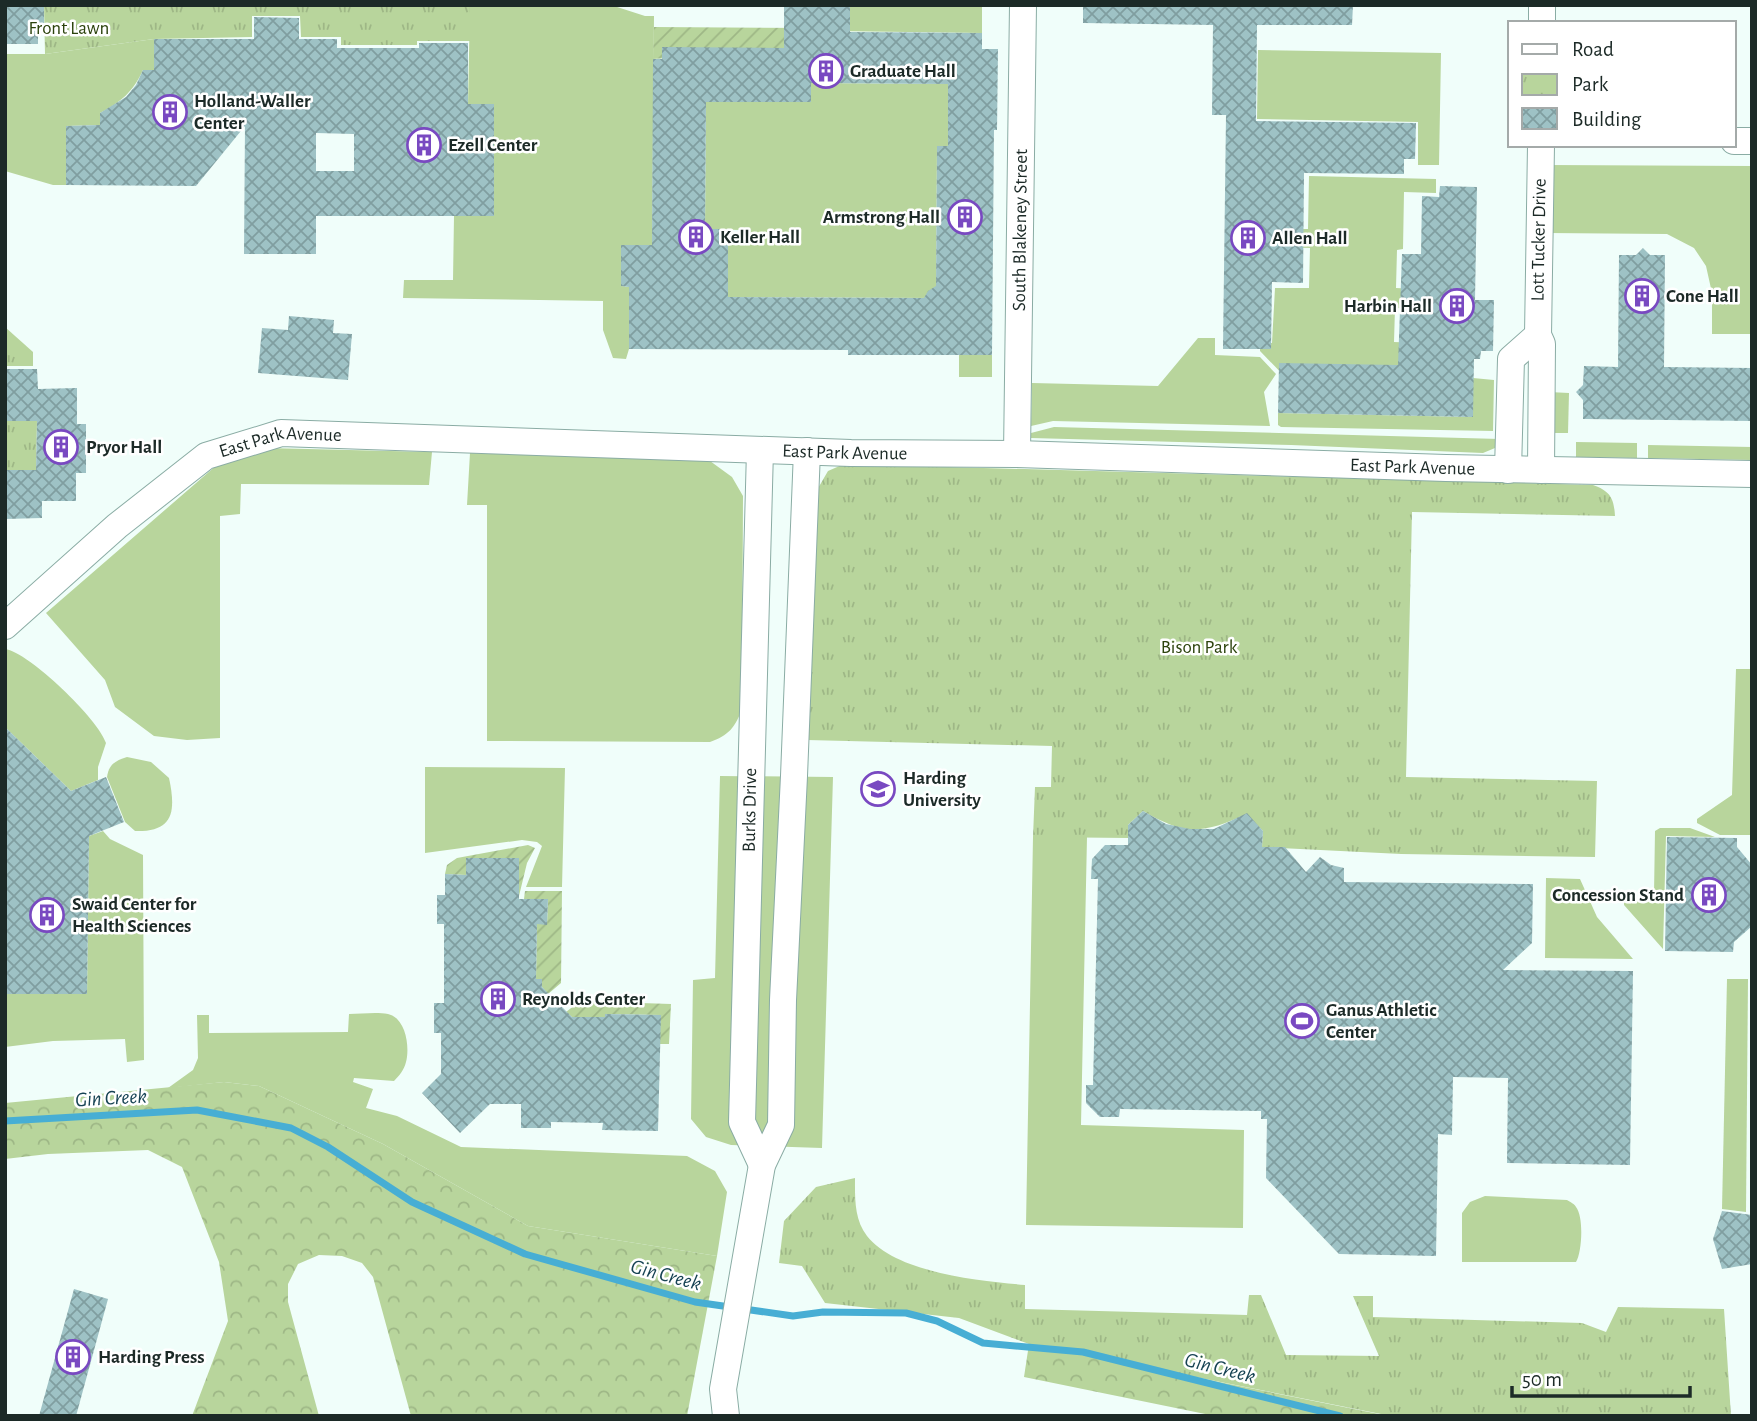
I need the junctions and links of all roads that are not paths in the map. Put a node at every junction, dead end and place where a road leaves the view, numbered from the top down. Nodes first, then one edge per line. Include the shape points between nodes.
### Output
1 (1023, 5) edge
2 (1541, 147) edge
3 (760, 450) junction
4 (807, 451) junction
5 (1017, 454) junction
6 (1525, 470) junction
7 (1752, 474) edge
8 (5, 626) edge
9 (762, 1165) junction
10 (723, 1389) junction
11 (709, 1416) edge
12 (726, 1416) edge

1 - 5 street, South Blakeney Street
2 - 6 street, Lott Tucker Drive via 1533,339 1542,344
3 - 4 street, East Park Avenue
3 - 8 street, East Park Avenue via 281,433 206,456 117,526
3 - 9 street, Burks Drive via 741,1122
4 - 5 street, East Park Avenue
4 - 9 street via 781,1125
5 - 6 street, East Park Avenue
6 - 7 street, East Park Avenue
9 - 10 street
10 - 11 street
10 - 12 street

